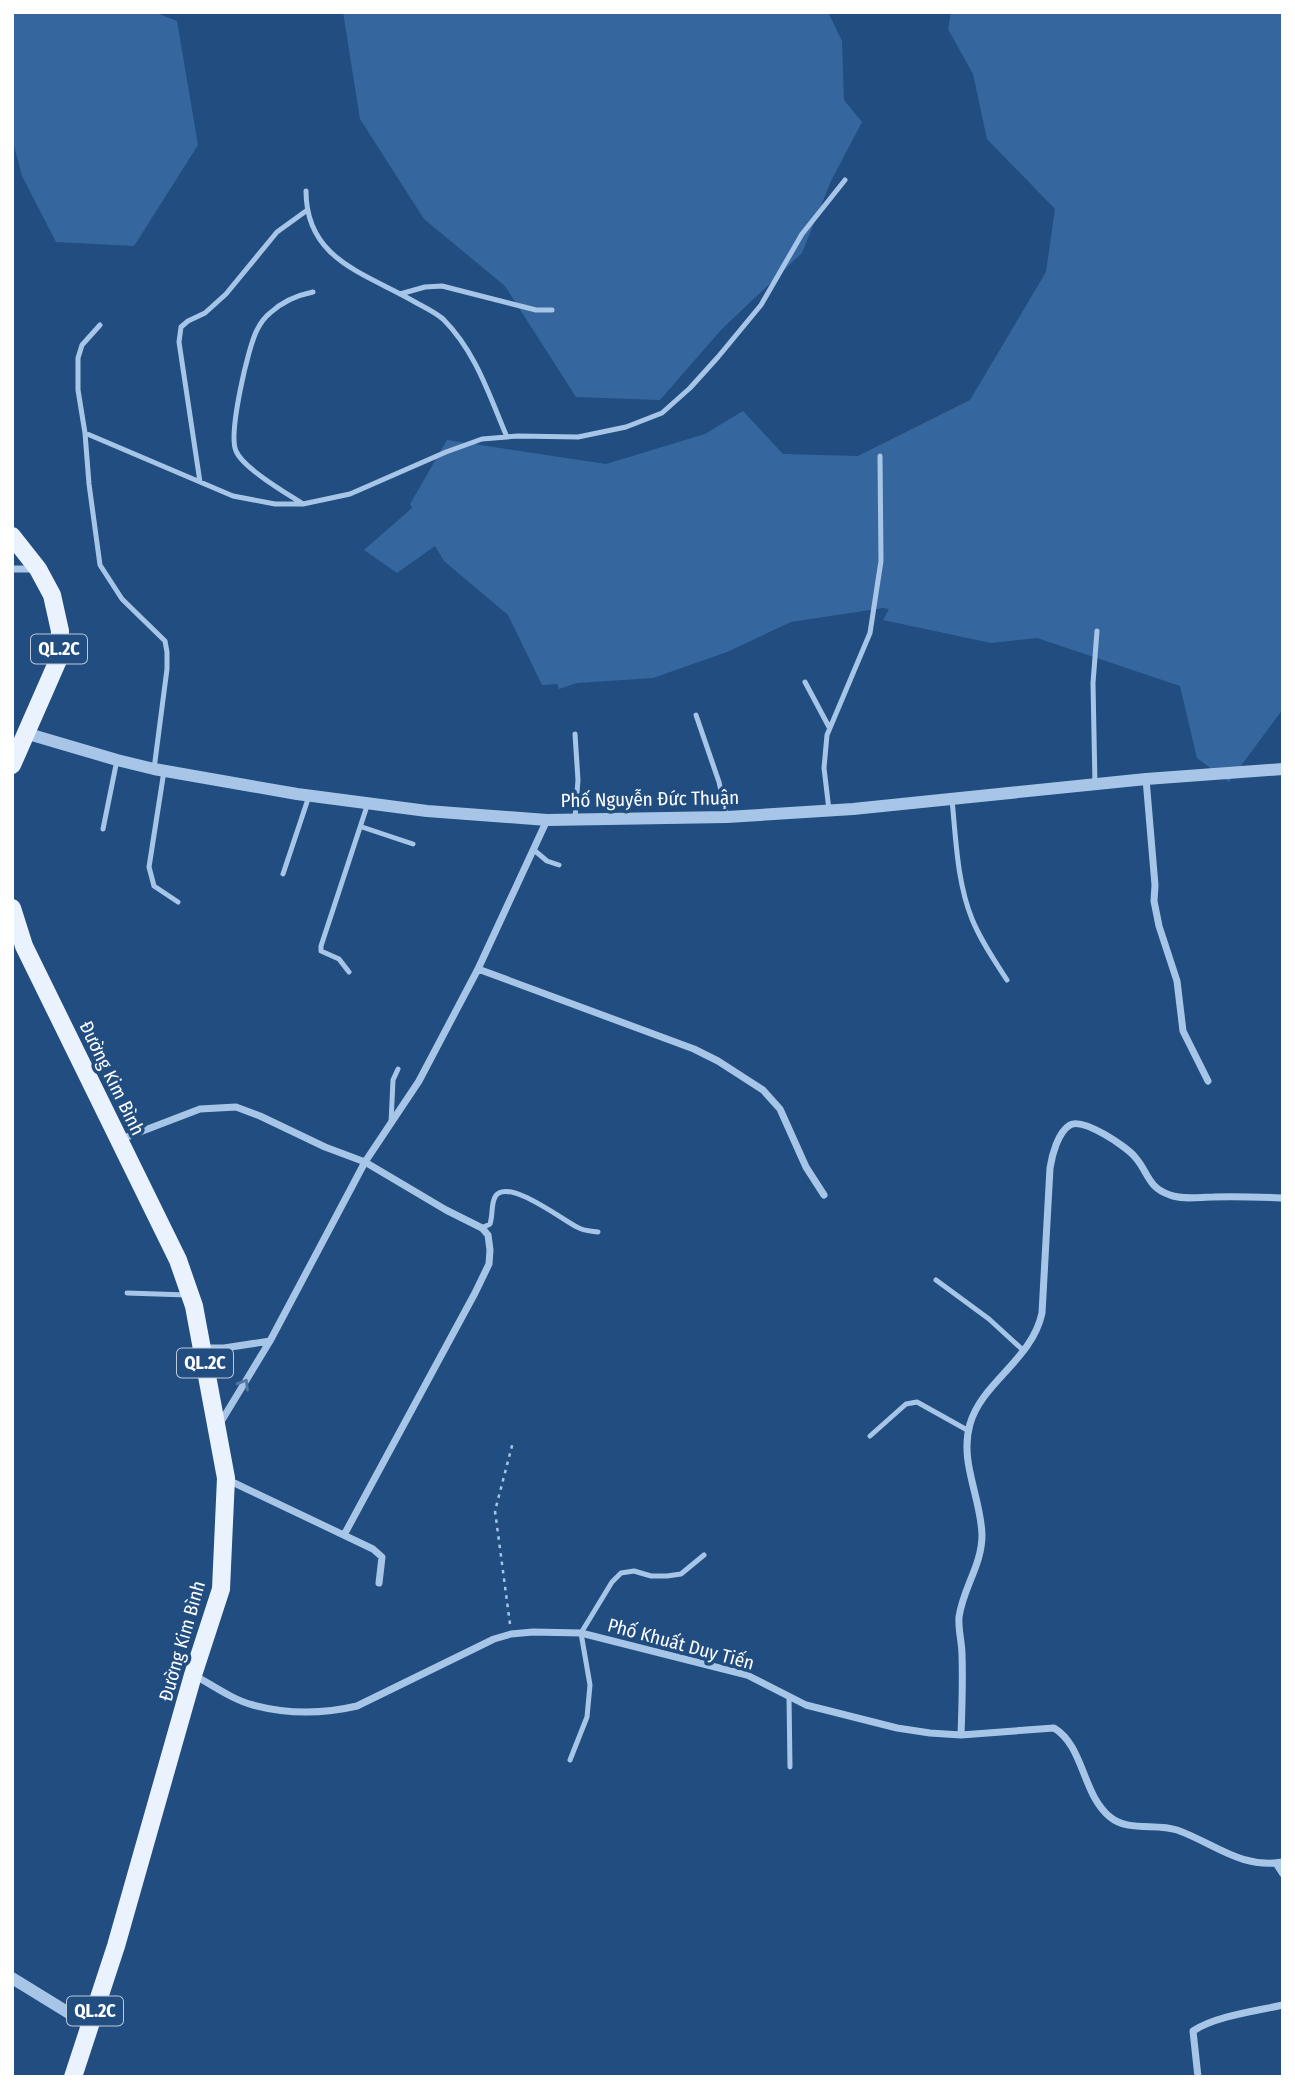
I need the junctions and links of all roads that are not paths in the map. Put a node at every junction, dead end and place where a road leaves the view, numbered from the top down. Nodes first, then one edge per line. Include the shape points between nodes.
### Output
1 (845, 180) dead end
2 (306, 191) dead end
3 (306, 211) junction
4 (313, 292) dead end
5 (400, 294) junction
6 (552, 310) dead end
7 (100, 325) dead end
8 (85, 433) junction
9 (506, 437) junction
10 (880, 456) dead end
11 (200, 482) junction
12 (303, 504) junction
13 (12, 536) edge
14 (12, 569) edge
15 (38, 569) junction
16 (1097, 631) dead end
17 (805, 682) dead end
18 (696, 715) dead end
19 (829, 727) junction
20 (575, 734) dead end
21 (19, 740) edge
22 (117, 760) junction
23 (12, 765) edge
24 (1283, 769) edge
25 (159, 770) junction
26 (1146, 779) junction
27 (1095, 785) junction
28 (309, 796) junction
29 (952, 800) junction
30 (368, 803) junction
31 (829, 810) junction
32 (727, 817) junction
33 (547, 820) junction
34 (575, 820) junction
35 (362, 827) junction
36 (103, 829) dead end
37 (413, 844) dead end
38 (534, 850) junction
39 (559, 865) dead end
40 (283, 874) dead end
41 (178, 902) dead end
42 (13, 917) edge
43 (478, 969) junction
44 (349, 972) dead end
45 (1007, 980) dead end
46 (398, 1069) dead end
47 (1208, 1081) dead end
48 (391, 1123) junction
49 (118, 1140) junction
50 (365, 1162) junction
51 (824, 1195) dead end
52 (1283, 1198) edge
53 (482, 1228) junction
54 (598, 1232) dead end
55 (936, 1280) dead end
56 (127, 1293) dead end
57 (190, 1295) junction
58 (270, 1340) junction
59 (202, 1348) junction
60 (1024, 1351) junction
61 (217, 1428) junction
62 (969, 1431) junction
63 (870, 1436) dead end
64 (226, 1478) junction
65 (344, 1535) junction
66 (704, 1555) dead end
67 (379, 1583) dead end
68 (581, 1633) junction
69 (193, 1675) junction
70 (789, 1697) junction
71 (961, 1735) junction
72 (570, 1760) dead end
73 (790, 1766) dead end
74 (1279, 1863) edge
75 (1283, 1874) edge
76 (12, 1978) edge
77 (1283, 2005) edge
78 (90, 2026) junction
79 (73, 2077) edge
80 (1198, 2077) edge

1 - 9 lane via 802,234 761,305 690,388 662,413 578,438
2 - 3 lane
3 - 5 lane via 328,251
3 - 11 lane via 277,232 226,294 181,327 178,342
4 - 12 lane via 298,295 270,313 257,329 233,428 236,451 251,468
5 - 6 lane via 442,286
5 - 9 lane via 441,317 466,347
7 - 8 lane via 82,345 78,358
8 - 11 lane
8 - 25 lane via 100,565 122,598 164,641 167,652
9 - 12 lane via 482,439 350,494
10 - 19 lane via 881,561 870,633
11 - 12 lane via 233,496
13 - 15 main road, QL.2C
14 - 15 street
15 - 21 main road, QL.2C via 57,612 59,658
16 - 27 lane
17 - 19 lane
18 - 32 lane
19 - 31 lane via 824,768
20 - 34 lane
21 - 22 street, Phố Nguyễn Đức Thuận
21 - 23 main road, QL.2C
22 - 25 street, Phố Nguyễn Đức Thuận
22 - 36 lane
24 - 26 street, Phố Nguyễn Đức Thuận
25 - 28 street, Phố Nguyễn Đức Thuận
25 - 41 lane via 149,867 154,886
26 - 27 street, Phố Nguyễn Đức Thuận
26 - 47 street via 1159,926 1177,981 1183,1031
27 - 29 street, Phố Nguyễn Đức Thuận
28 - 30 street, Phố Nguyễn Đức Thuận
28 - 40 lane
29 - 31 street, Phố Nguyễn Đức Thuận
29 - 45 lane via 971,917
30 - 33 street, Phố Nguyễn Đức Thuận
30 - 35 lane
31 - 32 street, Phố Nguyễn Đức Thuận
32 - 34 street, Phố Nguyễn Đức Thuận
33 - 34 street, Phố Nguyễn Đức Thuận
33 - 38 street
35 - 37 lane
35 - 44 lane via 321,946 321,951 338,959
38 - 39 lane via 547,862
38 - 43 street
42 - 49 main road, Đường Kim Bình / QL.2C
43 - 48 street via 419,1081
43 - 51 street via 694,1049 754,1082 780,1109
46 - 48 lane via 393,1080
48 - 50 street
49 - 50 street via 200,1110 236,1107
49 - 57 main road, Đường Kim Bình / QL.2C via 178,1260
50 - 53 street
50 - 58 street
52 - 60 street via 1174,1197 1156,1189 1137,1158 1120,1143 1090,1127 1069,1125 1050,1168 1042,1313 1039,1328
53 - 54 lane via 491,1224 495,1197 506,1191 520,1194 576,1227
53 - 65 street via 488,1235 489,1264
55 - 60 lane
56 - 57 lane
57 - 59 main road, Đường Kim Bình / QL.2C
58 - 59 street
61 -> 58 street
59 - 61 main road, Đường Kim Bình / QL.2C
60 - 62 street via 980,1403
61 - 64 main road, Đường Kim Bình / QL.2C
62 - 63 lane via 917,1402 906,1404
62 - 71 street via 968,1465 982,1535 980,1556 959,1617
64 - 65 street
64 - 69 main road, Đường Kim Bình / QL.2C via 221,1589
65 - 67 street via 382,1558
66 - 68 lane via 681,1574 621,1573
68 - 69 street, Phố Khuất Duy Tiến via 533,1632 494,1639 357,1706 332,1712 251,1705
68 - 70 street, Phố Khuất Duy Tiến via 747,1675
68 - 72 lane via 590,1685 587,1717
69 - 78 main road, Đường Kim Bình / QL.2C
70 - 71 street, Phố Khuất Duy Tiến via 897,1728
70 - 73 lane
71 - 74 street, Phố Khuất Duy Tiến via 1054,1728 1066,1735 1096,1801 1111,1818 1128,1825 1177,1830 1235,1858
74 - 75 street
76 - 78 street
77 - 80 street via 1193,2031
78 - 79 main road, Đường Kim Bình / QL.2C

